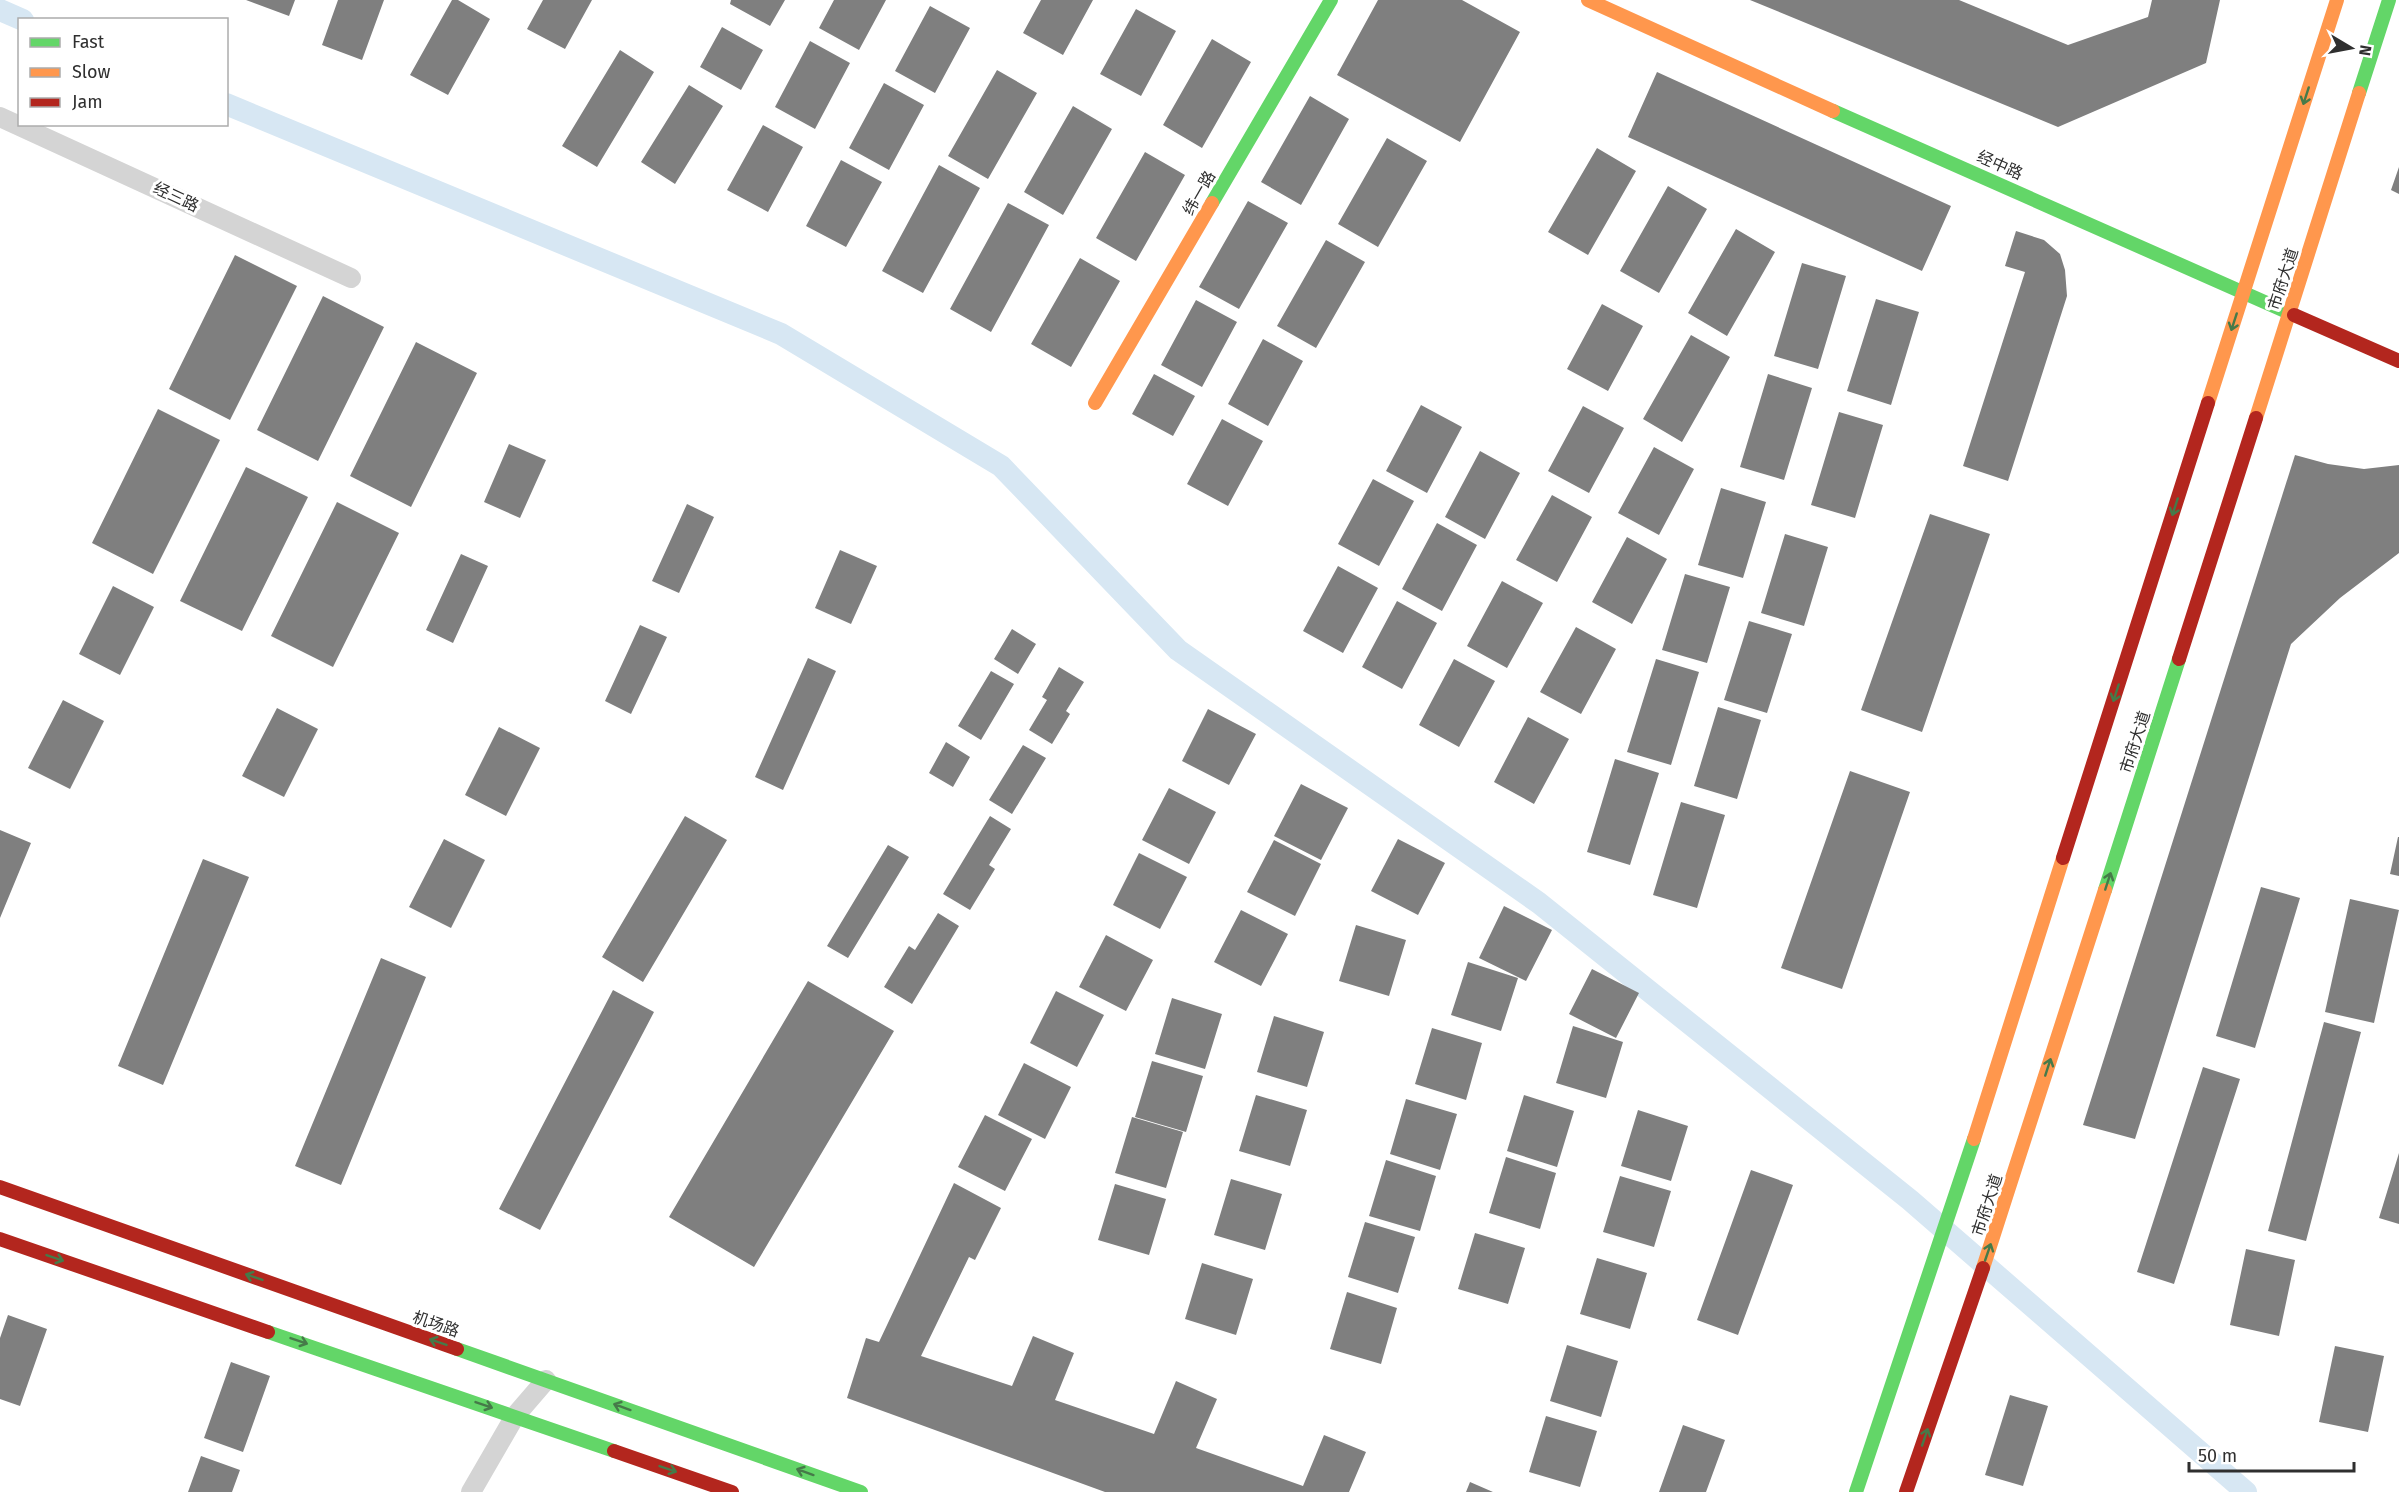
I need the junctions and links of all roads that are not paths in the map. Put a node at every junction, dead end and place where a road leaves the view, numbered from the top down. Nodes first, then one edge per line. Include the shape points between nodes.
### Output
1 (1331, 0) edge
2 (1588, 0) edge
3 (2337, 0) edge
4 (2389, 0) edge
5 (0, 117) edge
6 (18, 125) edge
7 (20, 126) edge
8 (351, 278) dead end
9 (2244, 290) junction
10 (2290, 311) junction
11 (2399, 361) edge
12 (1095, 403) dead end
13 (0, 1187) edge
14 (0, 1239) edge
15 (546, 1380) junction
16 (515, 1416) junction
17 (471, 1492) edge
18 (732, 1492) edge
19 (861, 1492) edge
20 (1856, 1492) edge
21 (1906, 1492) edge

1 - 12 main road, 纬一路
2 - 9 main road, 经中路
3 -> 9 main road, 市府大道
4 - 10 main road, 市府大道
5 - 6 street, 经三路
7 - 8 street, 经三路
9 - 10 main road, 经中路
9 -> 20 main road, 市府大道 via 1955,1197
10 - 11 main road, 经中路
21 -> 10 main road, 市府大道 via 2002,1213
15 -> 13 main road, 机场路
14 -> 16 main road
15 - 16 street
19 -> 15 main road, 机场路
16 - 17 street
16 -> 18 main road

